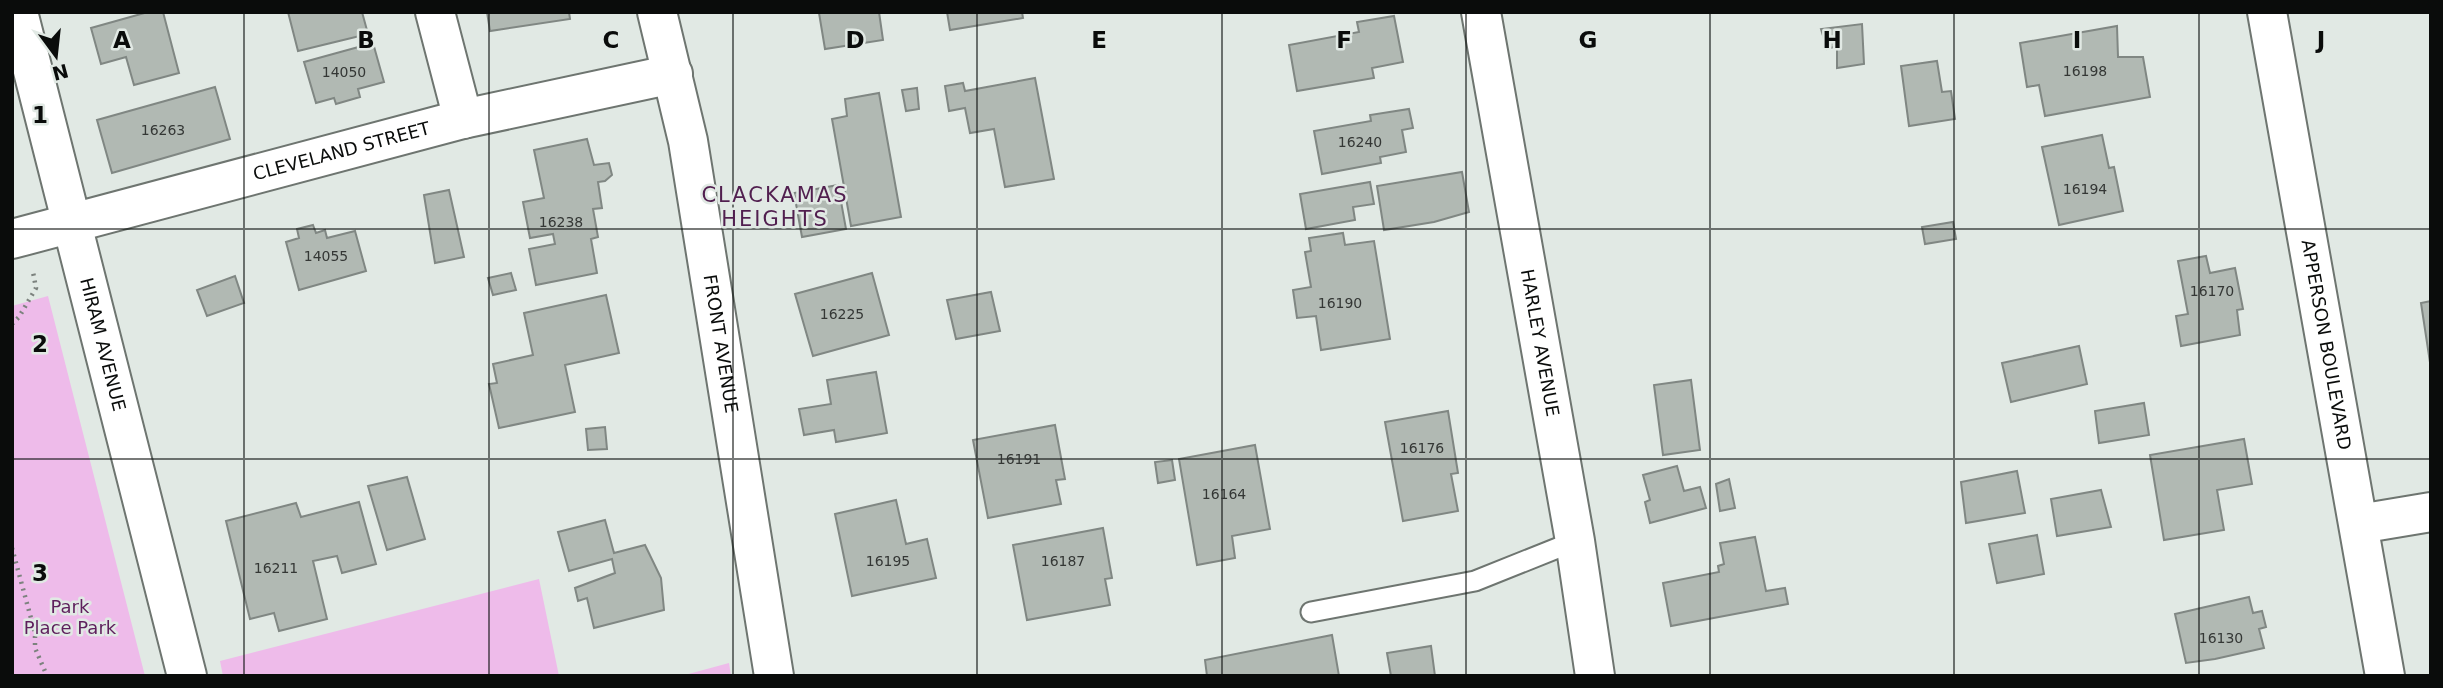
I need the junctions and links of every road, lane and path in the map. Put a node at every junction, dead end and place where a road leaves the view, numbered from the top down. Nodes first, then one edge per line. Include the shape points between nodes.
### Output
1 (18, 12) edge
2 (435, 12) edge
3 (657, 12) edge
4 (1481, 12) edge
5 (2267, 12) edge
6 (673, 75) junction
7 (463, 120) junction
8 (73, 223) junction
9 (12, 239) edge
10 (2431, 512) edge
11 (2359, 524) junction
12 (1574, 541) junction
13 (12, 548) edge
14 (1311, 612) dead end
15 (47, 676) edge
16 (187, 676) edge
17 (774, 676) edge
18 (1595, 676) edge
19 (2385, 676) edge

1 - 8 street, HIRAM AVENUE
2 - 7 street
3 - 6 street, FRONT AVENUE
4 - 12 street, HARLEY AVENUE
5 - 11 street, APPERSON BOULEVARD
6 - 7 street, CLEVELAND STREET
6 - 17 street, FRONT AVENUE
7 - 8 street, CLEVELAND STREET
8 - 9 street, CLEVELAND STREET
8 - 16 street, HIRAM AVENUE
10 - 11 street
11 - 19 street, APPERSON BOULEVARD
12 - 14 lane via 1475,581
12 - 18 street, HARLEY AVENUE
13 - 15 path via 35,648

